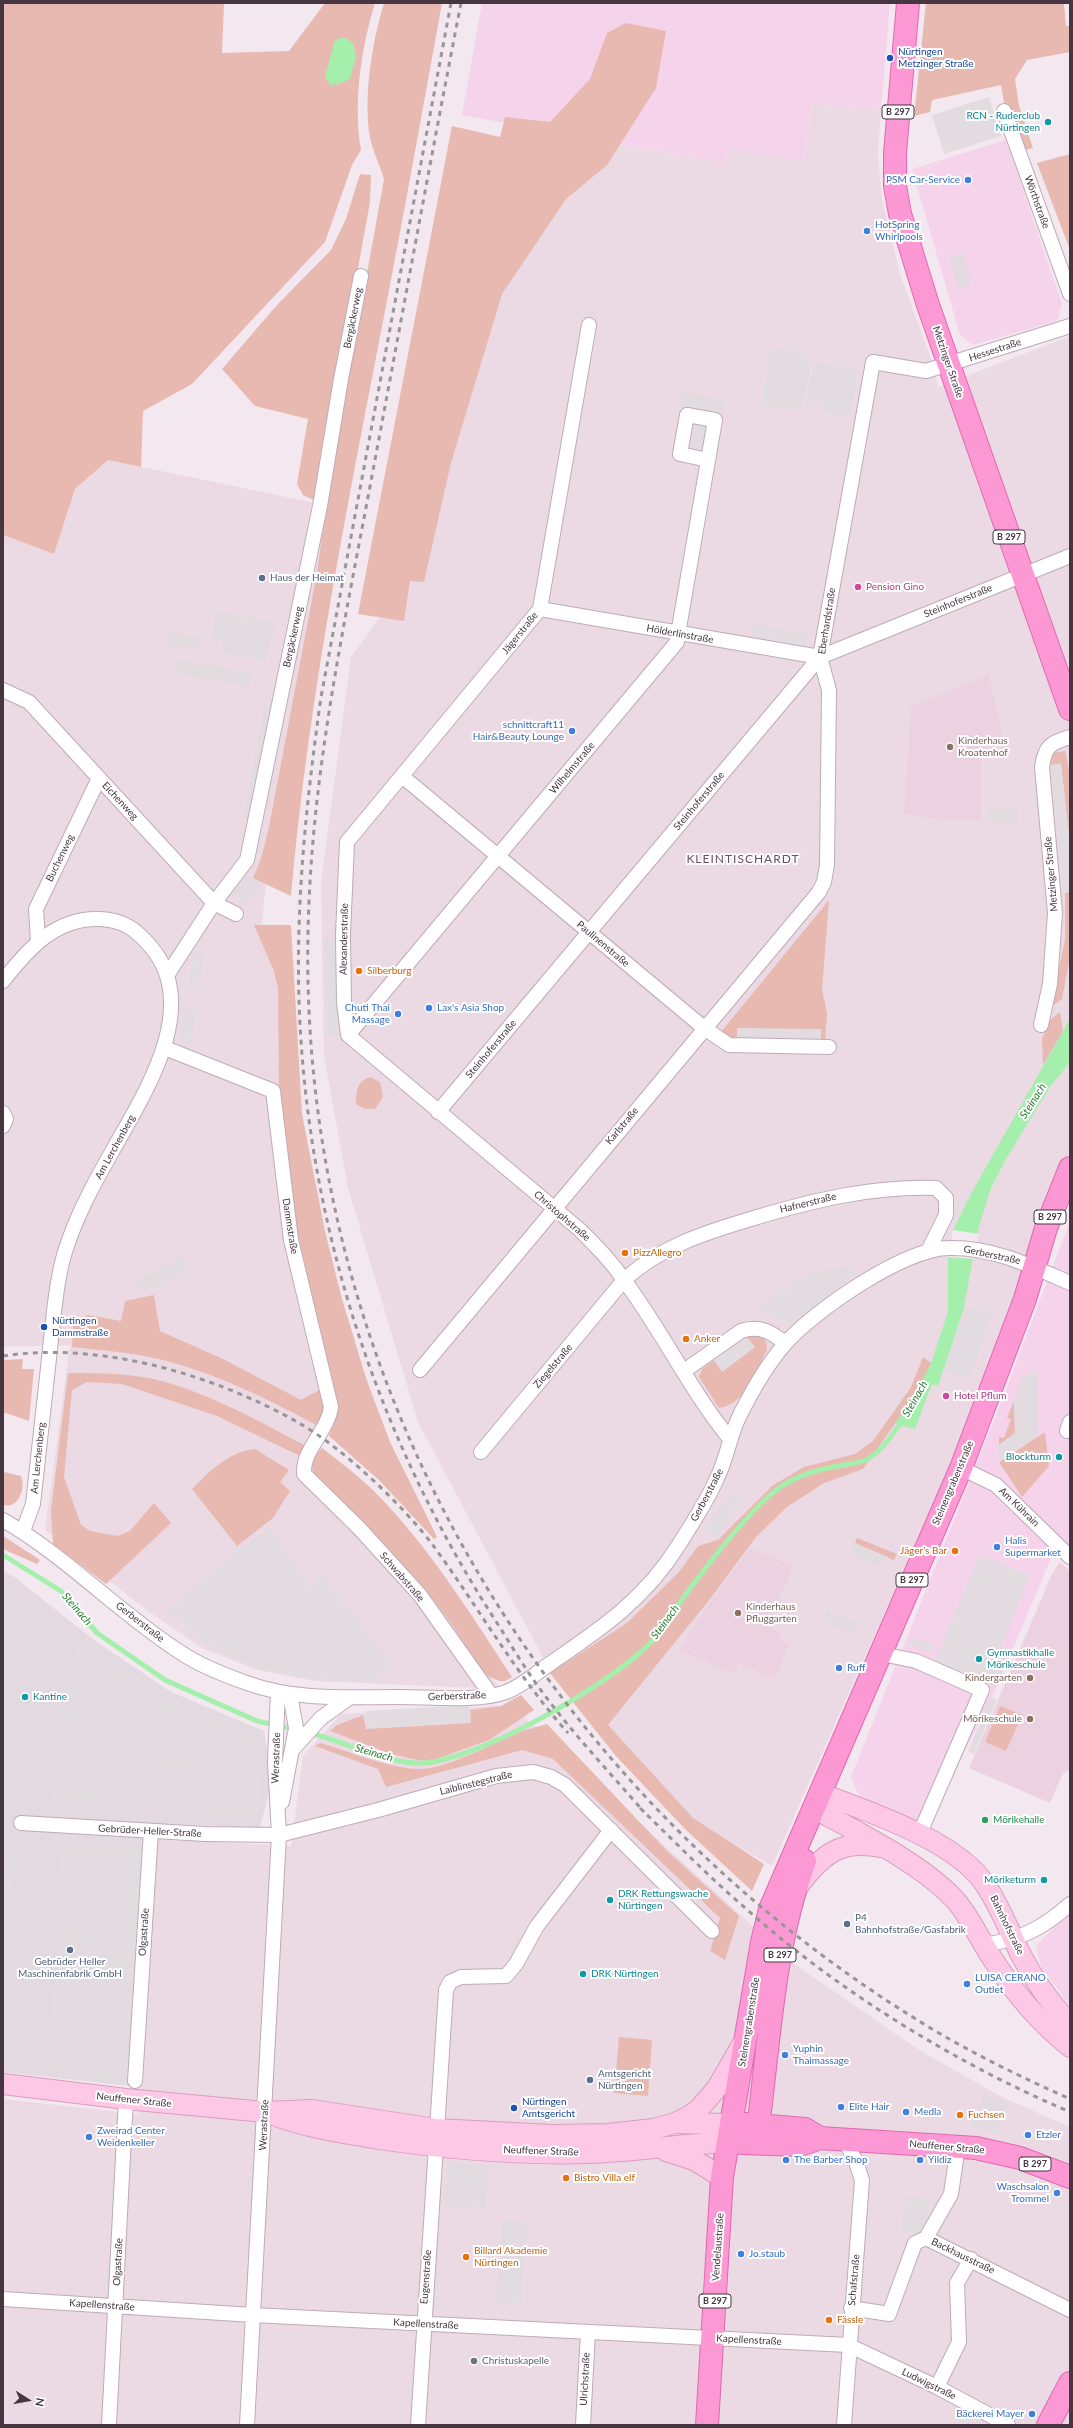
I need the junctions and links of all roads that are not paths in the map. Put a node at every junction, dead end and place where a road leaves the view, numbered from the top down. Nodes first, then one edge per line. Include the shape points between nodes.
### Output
1 (908, 3) edge
2 (1004, 111) dead end
3 (361, 276) dead end
4 (1070, 294) edge
5 (590, 325) dead end
6 (1070, 326) edge
7 (873, 362) joint
8 (950, 364) junction
9 (708, 460) dead end
10 (1070, 556) edge
11 (1023, 575) junction
12 (540, 609) junction
13 (678, 634) junction
14 (820, 657) junction
15 (3, 690) edge
16 (1070, 709) edge
17 (1070, 737) edge
18 (402, 776) junction
19 (99, 778) junction
20 (347, 842) joint
21 (498, 856) junction
22 (824, 882) joint
23 (214, 903) junction
24 (236, 914) dead end
25 (589, 933) junction
26 (38, 942) junction
27 (168, 974) junction
28 (3, 981) edge
29 (1041, 1025) dead end
30 (704, 1028) junction
31 (348, 1035) junction
32 (829, 1047) dead end
33 (164, 1048) junction
34 (438, 1112) junction
35 (3, 1113) edge
36 (3, 1126) edge
37 (1070, 1168) edge
38 (554, 1208) junction
39 (928, 1250) junction
40 (1034, 1266) junction
41 (624, 1280) junction
42 (1070, 1283) edge
43 (785, 1343) junction
44 (420, 1370) dead end
45 (684, 1371) junction
46 (730, 1439) junction
47 (481, 1452) dead end
48 (961, 1468) junction
49 (303, 1469) joint
50 (3, 1520) edge
51 (23, 1531) junction
52 (1070, 1556) edge
53 (882, 1654) junction
54 (284, 1693) junction
55 (491, 1695) junction
56 (349, 1698) junction
57 (294, 1748) junction
58 (820, 1793) junction
59 (826, 1815) junction
60 (21, 1823) dead end
61 (279, 1829) junction
62 (610, 1830) junction
63 (151, 1831) junction
64 (925, 1837) junction
65 (884, 1848) junction
66 (914, 1867) junction
67 (794, 1892) junction
68 (1070, 1904) edge
69 (712, 1931) dead end
70 (1014, 1940) junction
71 (984, 1946) junction
72 (1070, 2024) edge
73 (747, 2036) junction
74 (1070, 2047) edge
75 (135, 2081) dead end
76 (3, 2084) edge
77 (126, 2099) junction
78 (265, 2112) junction
79 (675, 2123) junction
80 (730, 2133) junction
81 (757, 2134) junction
82 (436, 2137) junction
83 (843, 2139) junction
84 (958, 2146) junction
85 (658, 2149) junction
86 (722, 2177) junction
87 (1070, 2177) edge
88 (926, 2238) junction
89 (971, 2259) junction
90 (3, 2299) edge
91 (116, 2306) junction
92 (851, 2308) junction
93 (1070, 2310) edge
94 (253, 2315) junction
95 (423, 2324) junction
96 (588, 2332) junction
97 (712, 2338) junction
98 (848, 2345) junction
99 (1070, 2383) edge
100 (937, 2387) junction
101 (109, 2425) edge
102 (246, 2425) edge
103 (418, 2425) edge
104 (583, 2425) edge
105 (707, 2425) edge
106 (844, 2425) edge
107 (1008, 2425) edge
108 (1048, 2425) edge

1 - 8 main road, Metzinger Straße / B 297 via 895,153 895,186 909,248
2 - 4 street, Wörthstraße
3 - 23 street, Bergäckerweg via 320,506 248,860
5 - 12 street, Jägerstraße
6 - 8 street, Hessestraße
7 - 8 street, Hessestraße via 926,371
7 - 14 street, Eberhardstraße
8 - 11 main road, Metzinger Straße / B 297
9 - 13 street, Wilhelmstraße
10 - 11 street, Steinhoferstraße
11 - 14 street, Steinhoferstraße
11 - 16 main road, Metzinger Straße / B 297
12 - 13 street, Hölderlinstraße
12 - 18 street, Jägerstraße
13 - 14 street, Hölderlinstraße
13 - 21 street, Wilhelmstraße via 677,642
14 - 22 street, Eberhardstraße via 829,690 827,866
14 - 25 street, Steinhoferstraße
15 - 19 street, Eichenweg via 29,702
17 - 29 street, Metzinger Straße via 1053,742 1044,753 1042,767 1055,913 1050,984
18 - 20 street, Jägerstraße
18 - 21 street, Paulinenstraße
19 - 23 street, Eichenweg
19 - 26 street, Buchenweg via 36,909
20 - 31 street, Alexanderstraße via 343,935 344,1003
21 - 25 street, Paulinenstraße
21 - 31 street, Wilhelmstraße
22 - 30 street, Karlstraße via 819,892
23 - 24 street, Eichenweg
23 - 27 street, Bergäckerweg
25 - 30 street, Paulinenstraße
25 - 34 street, Steinhoferstraße
26 - 27 street, Am Lerchenberg via 59,926 90,919 117,920 138,932 155,951
26 - 28 street, Am Lerchenberg
27 - 33 street, Am Lerchenberg via 172,1007
30 - 32 street, Paulinenstraße via 729,1045
30 - 38 street, Karlstraße
31 - 34 street, Christophstraße
33 - 49 street, Dammstraße via 273,1091 291,1240 331,1407 330,1417
33 - 51 street, Am Lerchenberg via 143,1099 88,1196 64,1255 54,1310 33,1504
34 - 38 street, Christophstraße
35 - 36 street via 6,1119
37 - 40 main road, Steinengrabenstraße / B 297
38 - 41 street, Christophstraße via 605,1256
38 - 44 street, Karlstraße
39 - 40 street, Gerberstraße via 978,1250 1014,1258
39 - 41 street, Hafnerstraße via 946,1215 946,1198 936,1188 904,1187 846,1194 714,1230 664,1250 639,1266
39 - 43 street, Gerberstraße via 869,1279 828,1307
40 - 42 street, Gerberstraße
40 - 48 main road, Steinengrabenstraße / B 297 via 1025,1299
41 - 45 street, Christophstraße
41 - 47 street, Ziegelstraße
43 - 45 street via 772,1333 750,1328 741,1331
43 - 46 street, Gerberstraße via 739,1415
45 - 46 street, Christophstraße via 712,1417
46 - 55 street, Gerberstraße via 718,1477 678,1547 642,1593 614,1619 516,1688
48 - 52 street, Am Kührain via 996,1485
48 - 53 main road, Steinengrabenstraße / B 297
49 - 55 street, Schwabstraße via 309,1481 359,1528 420,1595
50 - 51 street, Gerberstraße
51 - 54 street, Gerberstraße via 182,1654 221,1673
53 - 58 main road, Steinengrabenstraße / B 297
53 - 64 street via 916,1661 982,1690
54 - 56 street, Gerberstraße via 316,1698
54 - 57 street, Werastraße via 295,1715
54 - 61 street, Werastraße via 278,1712 275,1744
55 - 56 street, Gerberstraße
56 - 57 street, Werastraße via 321,1718
57 - 61 street, Werastraße via 286,1776
58 - 59 main road
58 - 64 main road, Bahnhofstraße
58 - 73 main road, Steinengrabenstraße / B 297 via 770,1909
59 - 65 main road
59 - 67 main road, Steinengrabenstraße / B 297 via 808,1851
60 - 63 street, Gebrüder-Heller-Straße
61 - 62 street, Laiblinstegstraße via 378,1810 496,1776 533,1772 564,1785
61 - 63 street, Gebrüder-Heller-Straße
61 - 78 street, Werastraße
62 - 69 street, Laiblinstegstraße
62 - 82 street via 537,1926 516,1964 506,1976 461,1977 450,1982 446,1990
63 - 75 street, Olgastraße
64 - 66 main road via 917,1850
64 - 70 main road, Bahnhofstraße via 956,1855 975,1871 995,1900
65 - 66 main road
65 - 67 main road via 852,1845 833,1851 816,1863
66 - 71 main road via 956,1901
67 - 81 main road, Steinengrabenstraße / B 297 via 781,1950
68 - 70 street via 1038,1928
70 - 71 street
70 - 72 main road, Bahnhofstraße via 1035,1980
71 - 74 main road via 1024,2002
73 - 79 main road, Neuffener Straße via 708,2100 689,2116
73 - 80 main road, Steinengrabenstraße / B 297
76 - 77 main road, Neuffener Straße
77 - 78 main road, Neuffener Straße
77 - 91 street, Olgastraße
78 - 82 main road, Neuffener Straße via 309,2128
78 - 94 street, Werastraße
79 - 80 main road, Neuffener Straße
79 - 82 main road, Neuffener Straße via 632,2132 587,2135
80 - 81 main road, Neuffener Straße
80 - 85 main road, Neuffener Straße
80 - 86 main road, Vendelaustraße / B 297
81 - 83 main road, Neuffener Straße / B 297 via 805,2128 820,2138
82 - 85 main road, Neuffener Straße via 466,2149 590,2153
82 - 95 street, Eugenstraße
83 - 84 main road, Neuffener Straße / B 297
83 - 92 street, Schafstraße via 855,2159 862,2180
84 - 87 main road, Neuffener Straße / B 297 via 1000,2153
84 - 88 street via 951,2194
85 - 86 main road via 694,2160
86 - 97 main road, Vendelaustraße / B 297
88 - 89 street, Backhausstraße
88 - 92 street, Backhausstraße via 915,2243 889,2314
89 - 93 street, Backhausstraße
89 - 100 street via 957,2283 959,2342
90 - 91 street, Kapellenstraße
91 - 94 street, Kapellenstraße
91 - 101 street, Olgastraße
92 - 98 street, Schafstraße
94 - 95 street, Kapellenstraße
94 - 102 street, Werastraße
95 - 96 street, Kapellenstraße
95 - 103 street, Eugenstraße
96 - 97 street, Kapellenstraße
96 - 104 street, Ulrichstraße
97 - 98 street, Kapellenstraße
97 - 105 main road, Vendelaustraße / B 297
98 - 100 street, Ludwigstraße
98 - 106 street, Schafstraße
99 - 108 main road
100 - 107 street, Ludwigstraße

